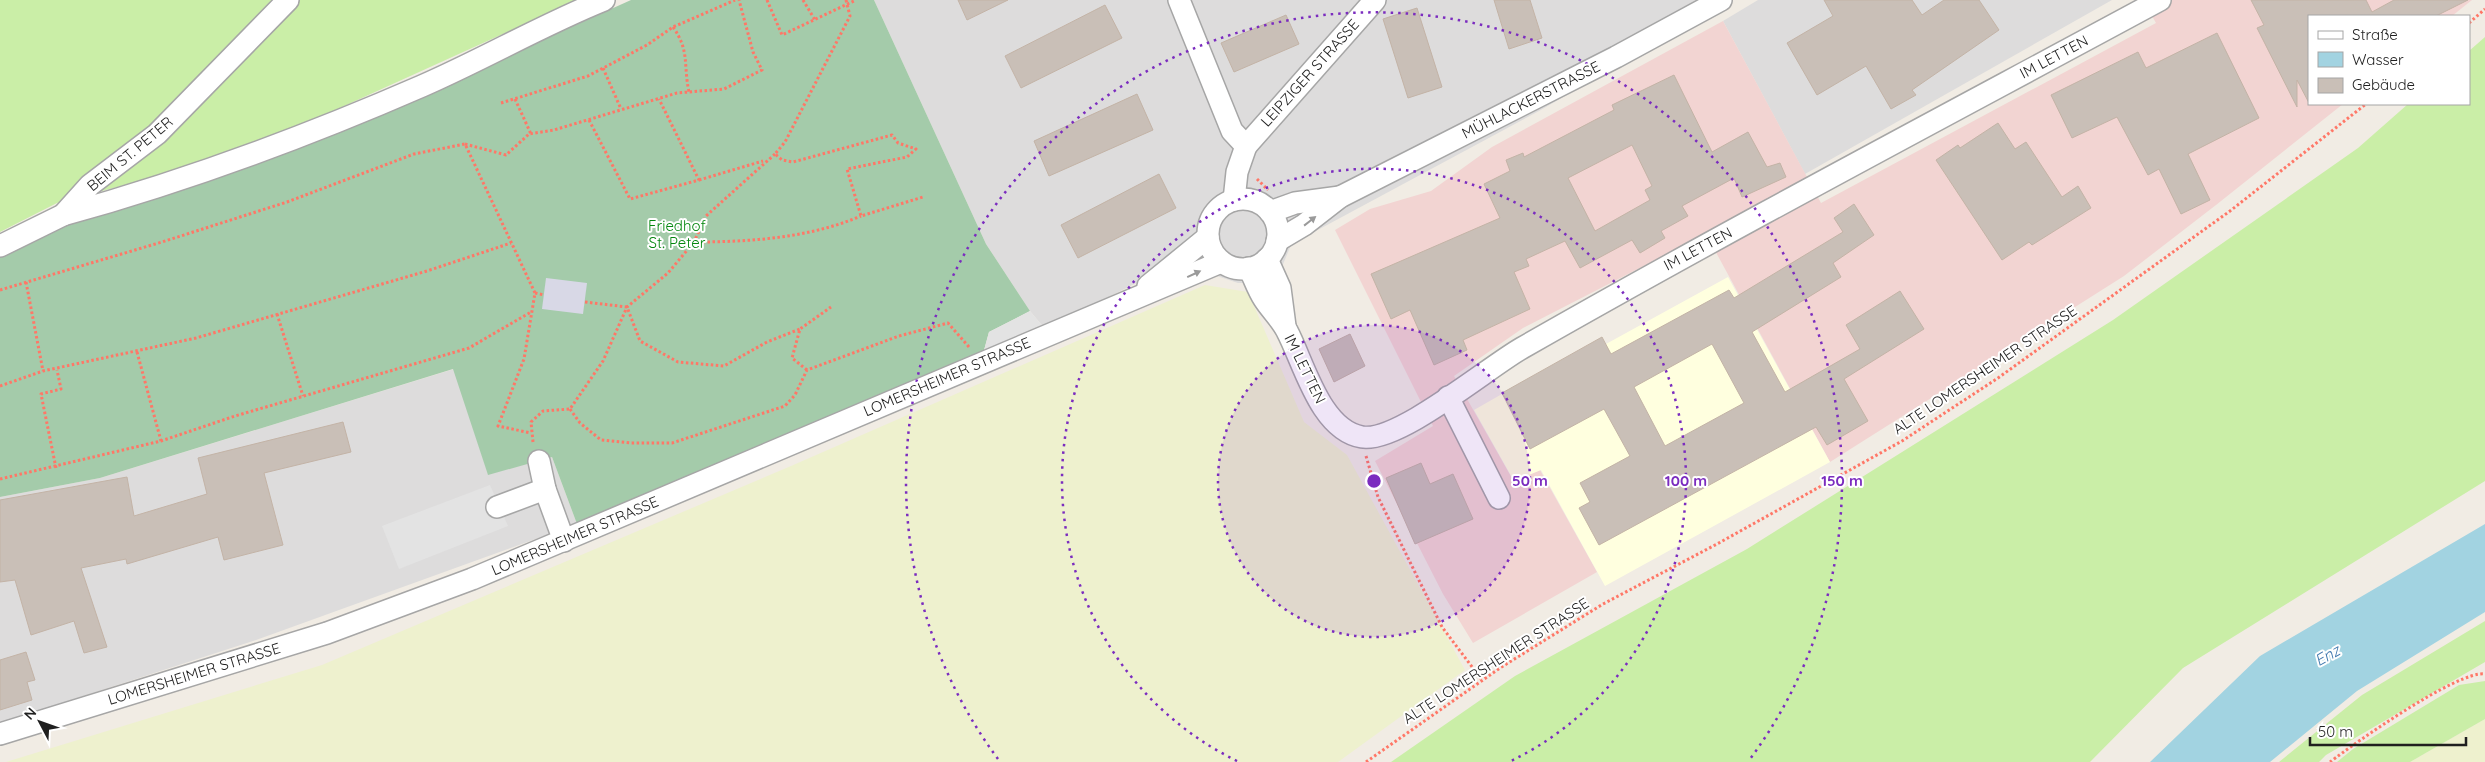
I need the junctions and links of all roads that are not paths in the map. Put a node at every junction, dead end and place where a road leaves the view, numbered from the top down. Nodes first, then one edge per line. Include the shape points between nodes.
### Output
1 (288, 0) edge
2 (604, 0) edge
3 (1179, 0) edge
4 (1375, 0) edge
5 (1721, 0) edge
6 (2160, 0) edge
7 (1246, 146) junction
8 (1340, 197) junction
9 (1234, 200) junction
10 (1270, 212) junction
11 (62, 214) junction
12 (1208, 237) junction
13 (0, 246) edge
14 (1264, 256) junction
15 (1221, 262) junction
16 (1134, 298) junction
17 (1448, 397) junction
18 (539, 461) road end
19 (545, 489) junction
20 (1500, 498) dead end
21 (497, 507) dead end
22 (564, 541) junction
23 (0, 734) edge

1 - 11 street, BEIM ST. PETER via 157,134 90,185
2 - 11 street via 423,85 257,153 126,197
3 - 7 street via 1232,131
4 - 7 street, LEIPZIGER STRASSE
5 - 8 street, MÜHLACKERSTRASSE
6 - 17 street, IM LETTEN via 1640,280 1498,362
7 - 9 street via 1237,172
8 - 10 street, MÜHLACKERSTRASSE via 1295,203
14 -> 8 street, MÜHLACKERSTRASSE
9 - 10 street via 1253,201
9 - 12 street via 1217,210 1208,227
10 - 14 street via 1278,230
11 - 13 street, BEIM ST. PETER
12 - 15 street via 1210,247
12 - 16 street, LOMERSHEIMER STRASSE
14 - 15 street via 1239,269
14 - 17 street, IM LETTEN via 1262,297 1286,328 1321,406 1341,428 1361,437 1382,437 1406,426
16 -> 15 street, LOMERSHEIMER STRASSE
16 - 22 street, LOMERSHEIMER STRASSE
17 - 20 street
18 - 19 street
19 - 21 street
19 - 22 street
22 - 23 street, LOMERSHEIMER STRASSE via 327,633

